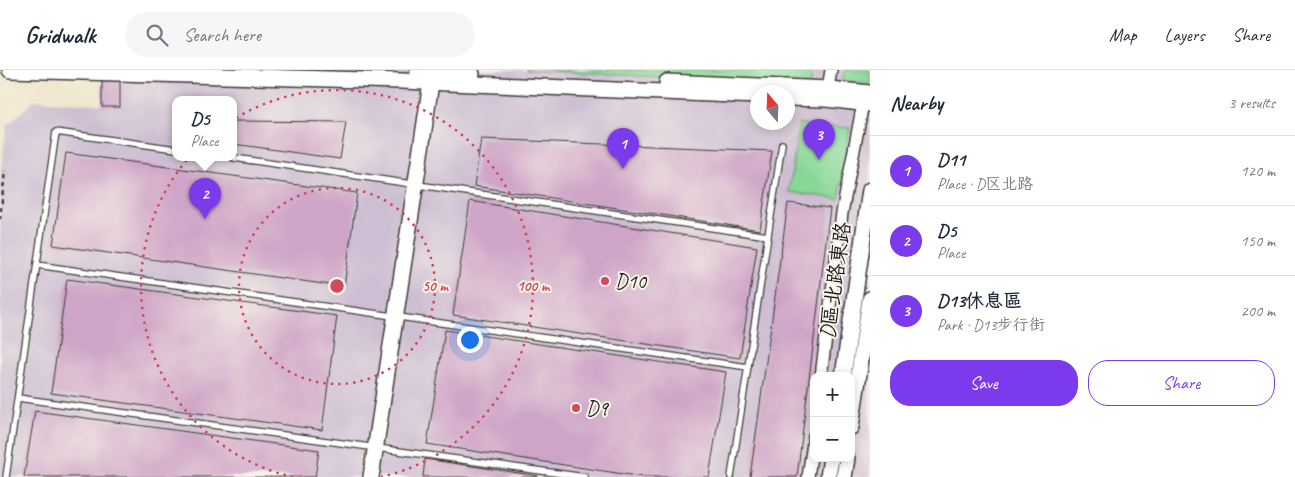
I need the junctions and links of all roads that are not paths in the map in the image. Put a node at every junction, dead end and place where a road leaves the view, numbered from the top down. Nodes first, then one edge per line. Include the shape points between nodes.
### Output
1 (10, 70) edge
2 (350, 70) edge
3 (831, 70) edge
4 (432, 76) edge
5 (827, 94) junction
6 (750, 96) edge
7 (795, 97) edge
8 (868, 100) edge
9 (782, 144) dead end
10 (172, 148) edge
11 (237, 158) edge
12 (416, 184) junction
13 (870, 190) edge
14 (768, 236) junction
15 (37, 265) junction
16 (870, 299) edge
17 (396, 316) junction
18 (748, 367) junction
19 (822, 372) edge
20 (844, 372) edge
21 (18, 398) junction
22 (852, 417) edge
23 (376, 448) junction
24 (810, 462) edge
25 (830, 462) edge
26 (846, 462) edge
27 (6, 477) edge
28 (371, 477) edge
29 (585, 477) edge
30 (731, 477) edge
31 (808, 477) edge
32 (828, 477) edge
33 (844, 477) edge

1 - 4 street
2 - 4 street
3 - 5 street
4 - 5 street
4 - 6 street
4 - 12 street
5 - 7 street
5 - 8 street
8 - 19 street via 842,213
9 - 14 lane
10 - 15 lane via 56,132
11 - 12 lane
12 - 14 lane
12 - 17 street
13 - 20 street, D區北路東路
14 - 18 lane
15 - 17 lane
15 - 21 lane
16 - 22 street
17 - 18 lane
17 - 23 street
18 - 30 lane
21 - 23 lane
21 - 27 lane
23 - 28 street
23 - 29 lane
24 - 31 street
25 - 32 street
26 - 33 street

